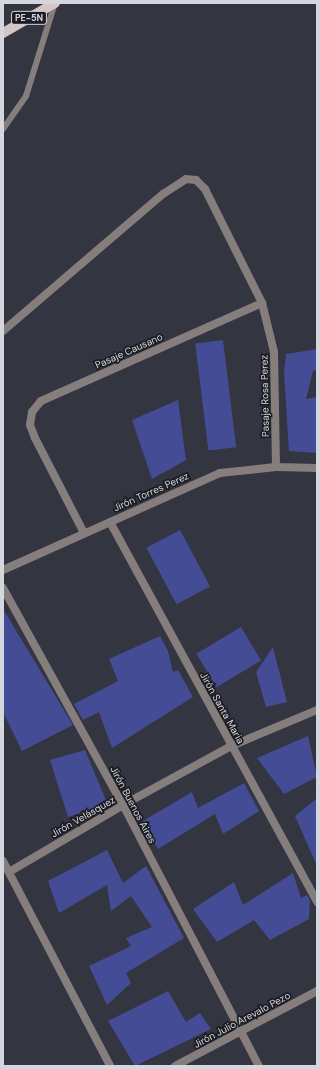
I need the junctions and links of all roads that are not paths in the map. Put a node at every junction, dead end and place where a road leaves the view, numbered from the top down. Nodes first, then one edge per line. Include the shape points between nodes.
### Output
1 (55, 3) edge
2 (3, 33) edge
3 (3, 128) edge
4 (262, 303) junction
5 (3, 331) edge
6 (276, 467) junction
7 (317, 468) edge
8 (110, 522) junction
9 (84, 533) junction
10 (3, 570) edge
11 (3, 588) edge
12 (317, 710) edge
13 (232, 746) junction
14 (123, 805) junction
15 (3, 860) edge
16 (9, 872) junction
17 (317, 902) edge
18 (317, 991) edge
19 (240, 1034) junction
20 (110, 1066) edge
21 (175, 1066) edge
22 (259, 1066) edge

1 - 2 main road, PE-5N
1 - 3 lane via 26,96
4 - 5 street, Pasaje Rosa Perez via 205,189 196,180 186,178 163,194
4 - 6 street, Pasaje Rosa Perez via 274,352
4 - 9 street, Pasaje Causano via 41,401 32,412 30,425 35,438
6 - 7 street, Jirón Torres Perez
6 - 8 street, Jirón Torres Perez via 220,473
8 - 9 street, Jirón Torres Perez
8 - 13 street, Jirón Santa Maria
9 - 10 street, Jirón Torres Perez
11 - 14 street, Jirón Buenos Aires
12 - 13 street, Jirón Velásquez
13 - 14 street, Jirón Velásquez
13 - 17 street, Jirón Santa Maria
14 - 16 street, Jirón Velásquez
14 - 19 street, Jirón Buenos Aires
15 - 16 street
16 - 20 street
18 - 19 street, Jirón Julio Arevalo Pezo
19 - 21 street, Jirón Julio Arevalo Pezo
19 - 22 street, Jirón Buenos Aires

